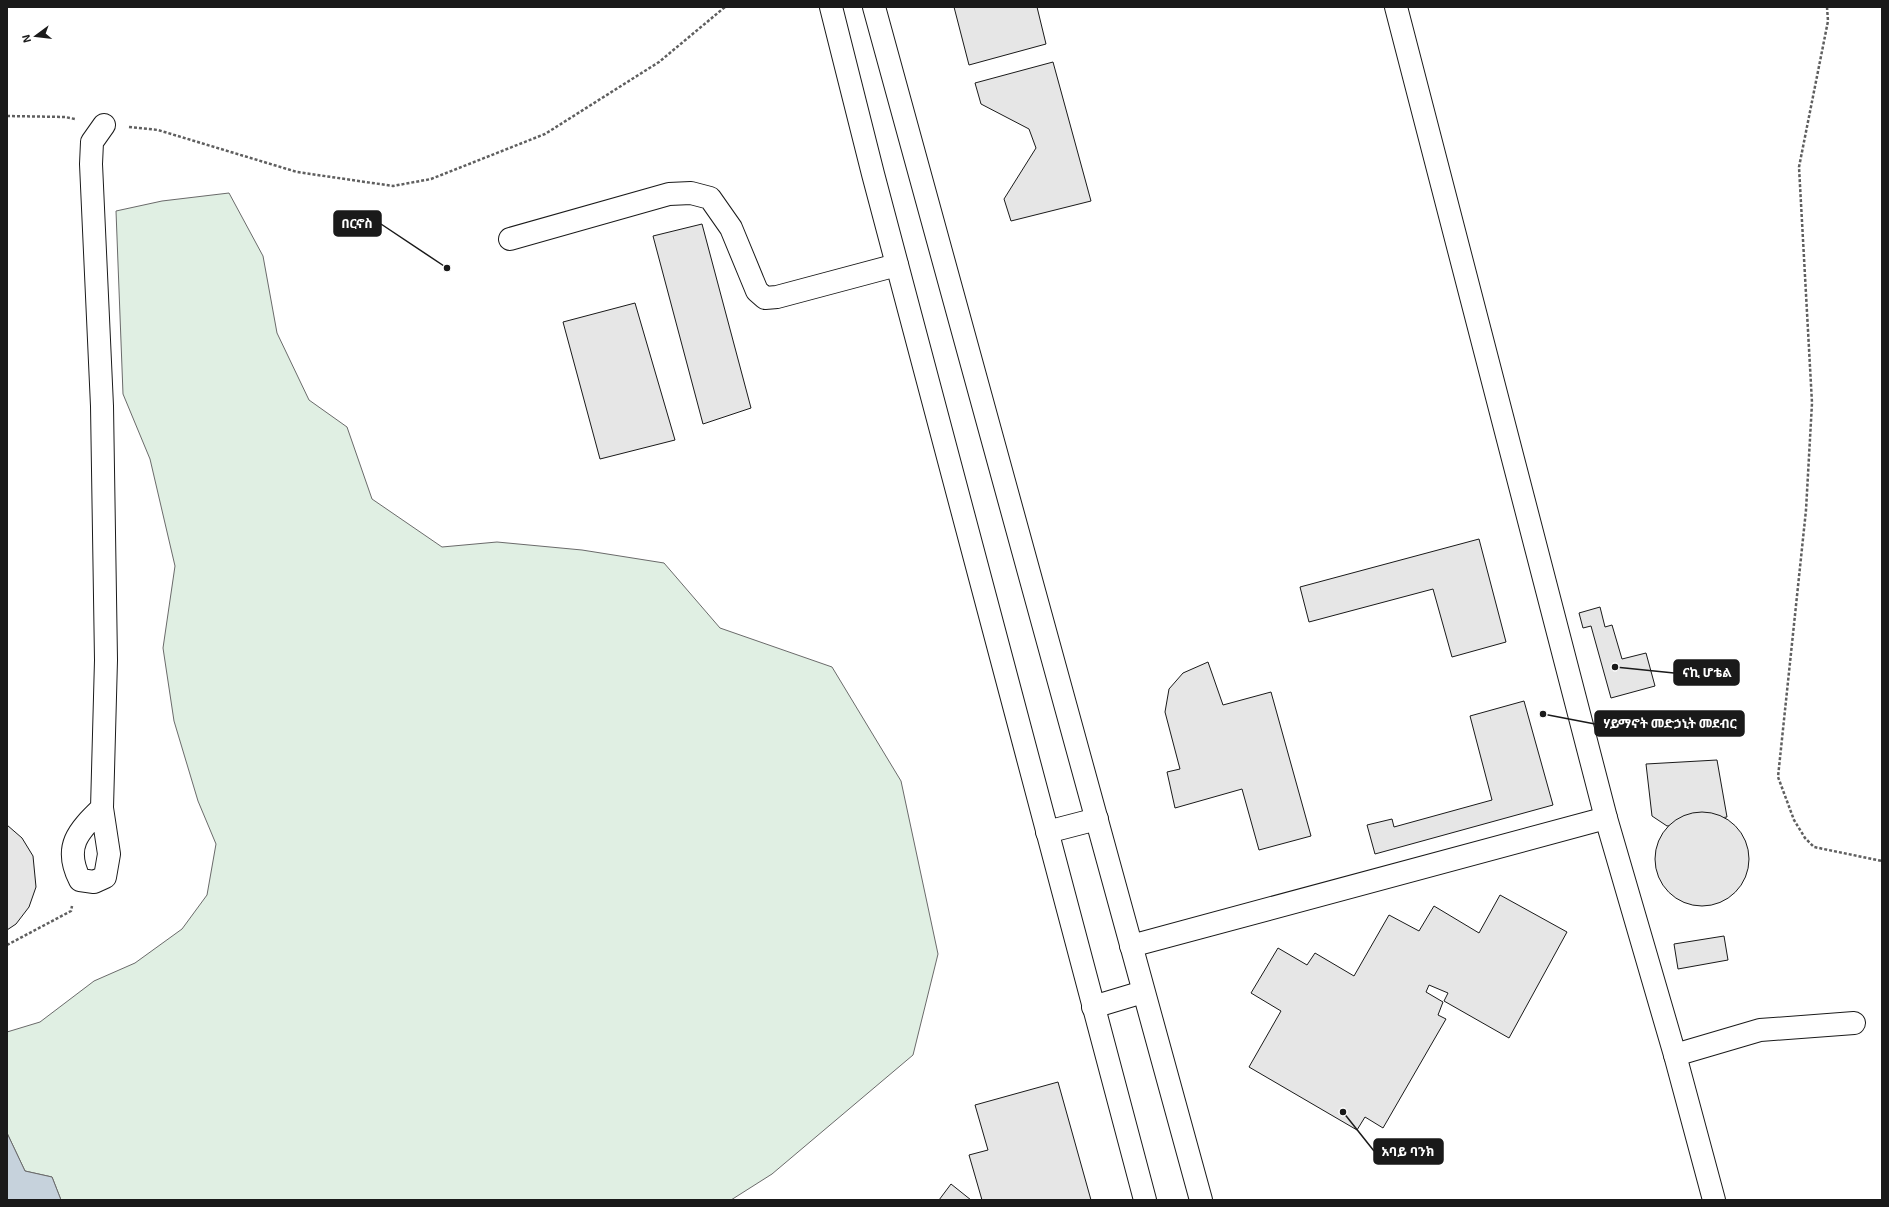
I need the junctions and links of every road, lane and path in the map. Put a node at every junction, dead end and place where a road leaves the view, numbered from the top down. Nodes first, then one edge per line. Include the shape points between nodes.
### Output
1 (725, 7) edge
2 (831, 7) edge
3 (874, 7) edge
4 (1396, 7) edge
5 (1827, 7) edge
6 (7, 116) edge
7 (104, 125) junction
8 (510, 239) dead end
9 (897, 265) junction
10 (102, 808) junction
11 (1606, 818) junction
12 (1097, 819) junction
13 (1047, 832) junction
14 (1882, 861) edge
15 (80, 880) junction
16 (7, 945) edge
17 (1131, 946) junction
18 (1143, 992) junction
19 (1093, 1007) junction
20 (1854, 1023) dead end
21 (1675, 1055) junction
22 (1145, 1200) edge
23 (1201, 1200) edge
24 (1714, 1200) edge

1 - 7 path via 659,62 545,134 424,181 393,186 297,172 158,130
2 - 9 main road
3 - 12 main road
4 - 11 main road
5 - 14 path via 1828,21 1799,167 1812,403 1806,510 1778,777 1794,820 1814,847
6 - 7 path via 65,117
7 - 10 main road via 92,142 91,164 102,406 106,660
8 - 9 main road via 669,194 691,193 710,198 731,228 757,291 765,298
9 - 13 main road
10 - 15 main road via 84,826 72,848 73,868
10 - 15 main road via 108,854 105,877 94,882
11 - 17 main road
11 - 21 main road
12 - 13 main road
12 - 17 main road
13 - 19 main road
15 - 16 path via 71,911
17 - 18 main road
18 - 19 main road
18 - 23 main road
19 - 22 main road
20 - 21 main road via 1760,1030
21 - 24 main road

